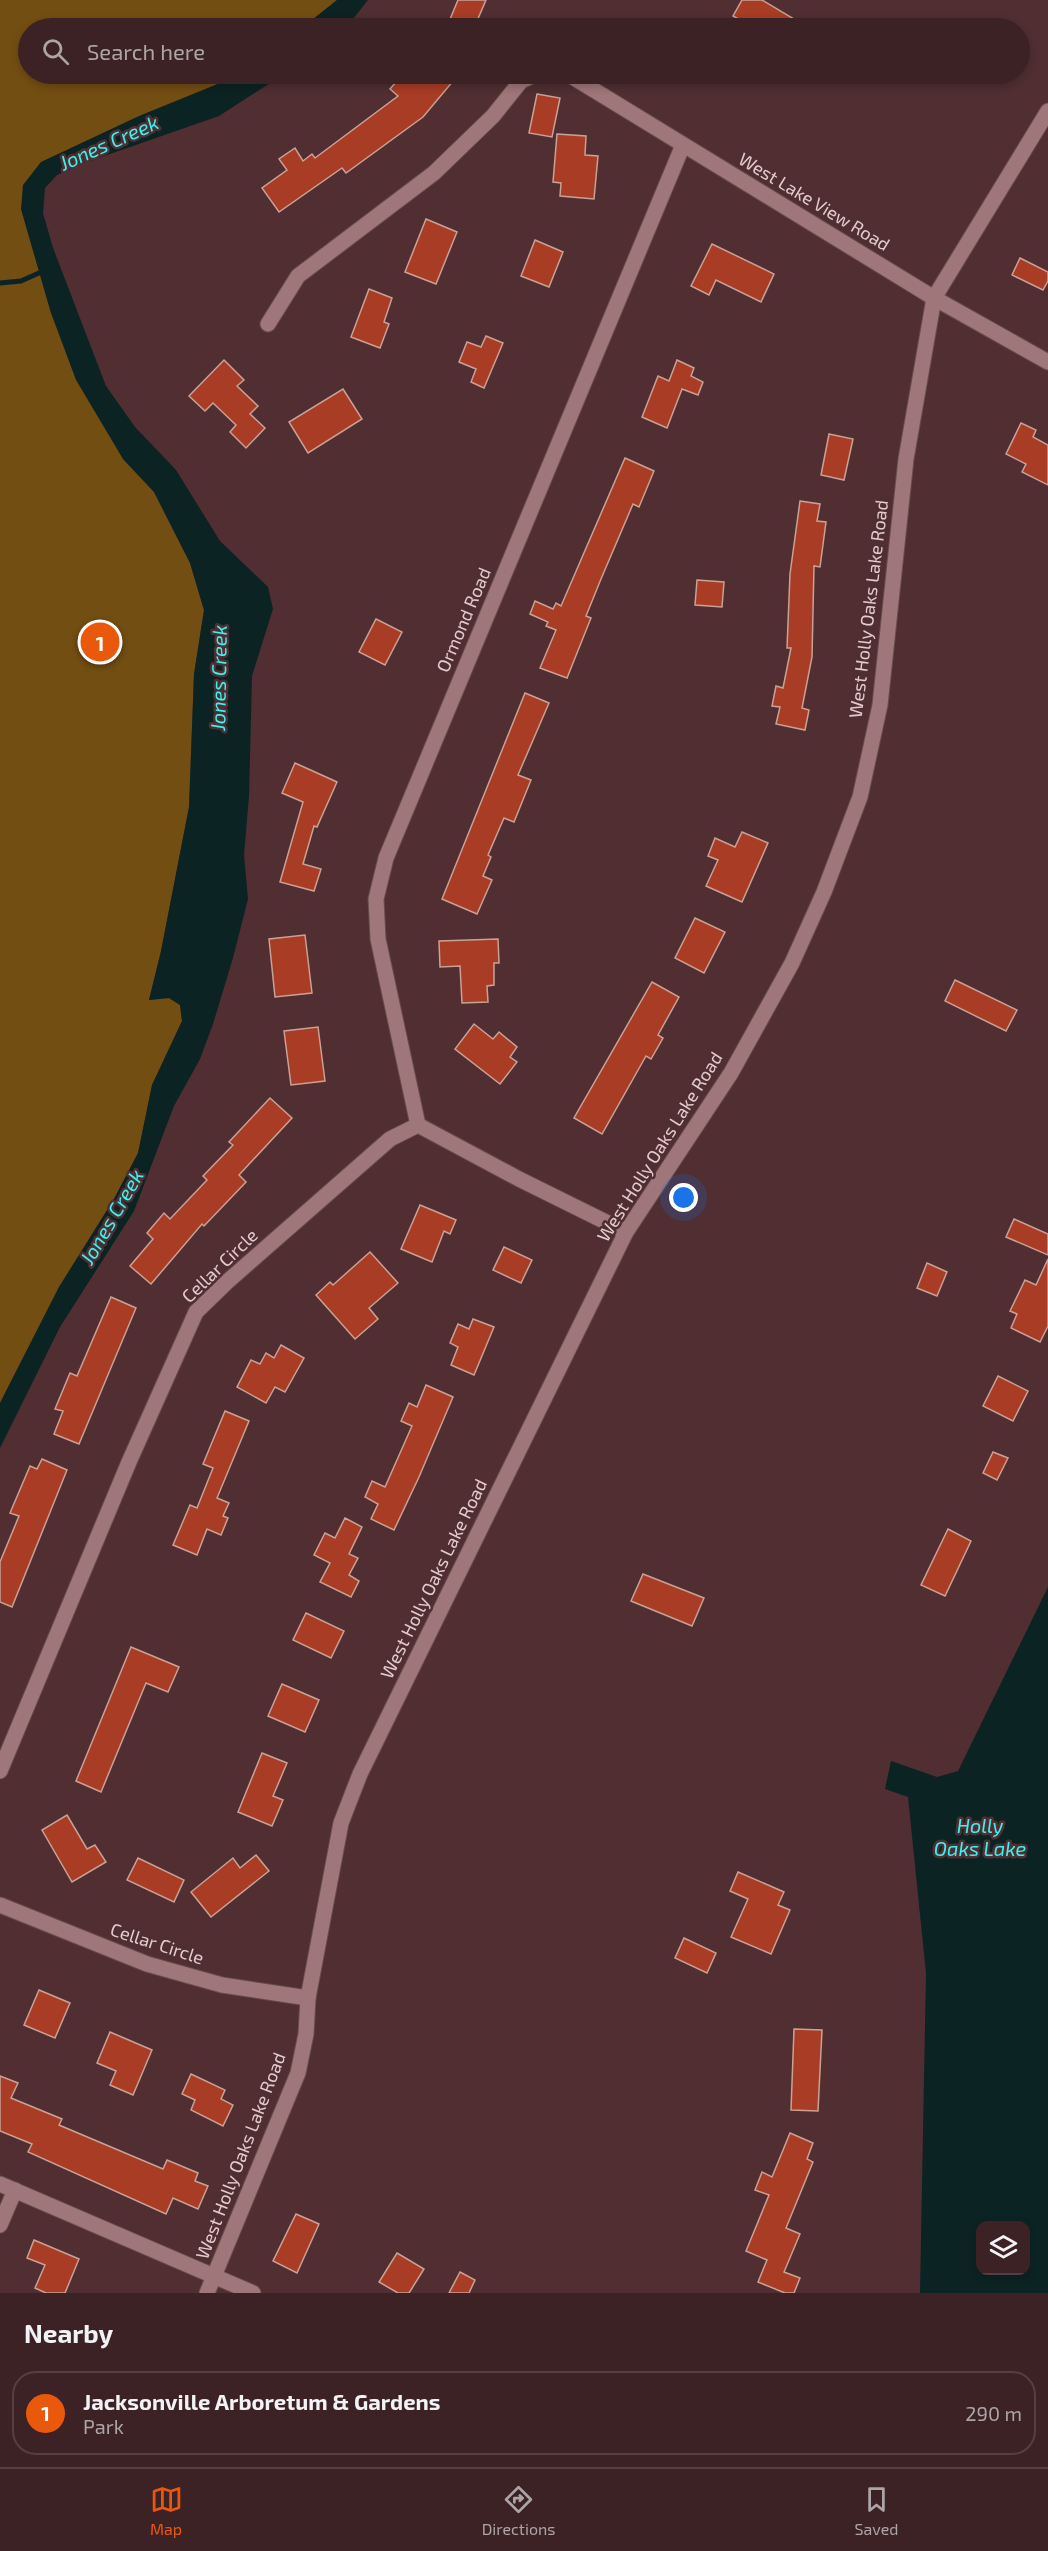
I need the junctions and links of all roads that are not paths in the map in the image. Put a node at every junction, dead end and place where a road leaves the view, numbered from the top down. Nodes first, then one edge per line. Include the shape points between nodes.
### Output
1 (518, 84) edge
2 (584, 84) edge
3 (1048, 111) edge
4 (683, 145) junction
5 (934, 298) junction
6 (268, 324) dead end
7 (1048, 362) edge
8 (418, 1125) junction
9 (626, 1232) junction
10 (0, 1771) edge
11 (0, 1905) edge
12 (308, 1998) junction
13 (0, 2184) edge
14 (15, 2190) junction
15 (0, 2225) edge
16 (215, 2275) junction
17 (207, 2293) edge
18 (254, 2293) edge

1 - 6 street via 493,116 434,173 298,276
2 - 4 street, West Lake View Road
3 - 5 street, West Holly Oaks Lake Road
4 - 5 street, West Lake View Road
4 - 8 street, Ormond Road via 386,858 376,899 378,939
5 - 7 street, West Lake View Road
5 - 9 street, West Holly Oaks Lake Road via 906,459 880,705 860,797 825,892 792,963 732,1073
8 - 9 street
8 - 10 street, Cellar Circle via 390,1139 196,1312
9 - 12 street, West Holly Oaks Lake Road via 360,1774 340,1823
11 - 12 street, Cellar Circle via 147,1964 222,1985
12 - 16 street, West Holly Oaks Lake Road via 298,2073
13 - 14 street
14 - 15 street
14 - 16 street
16 - 17 street, West Holly Oaks Lake Road
16 - 18 street

